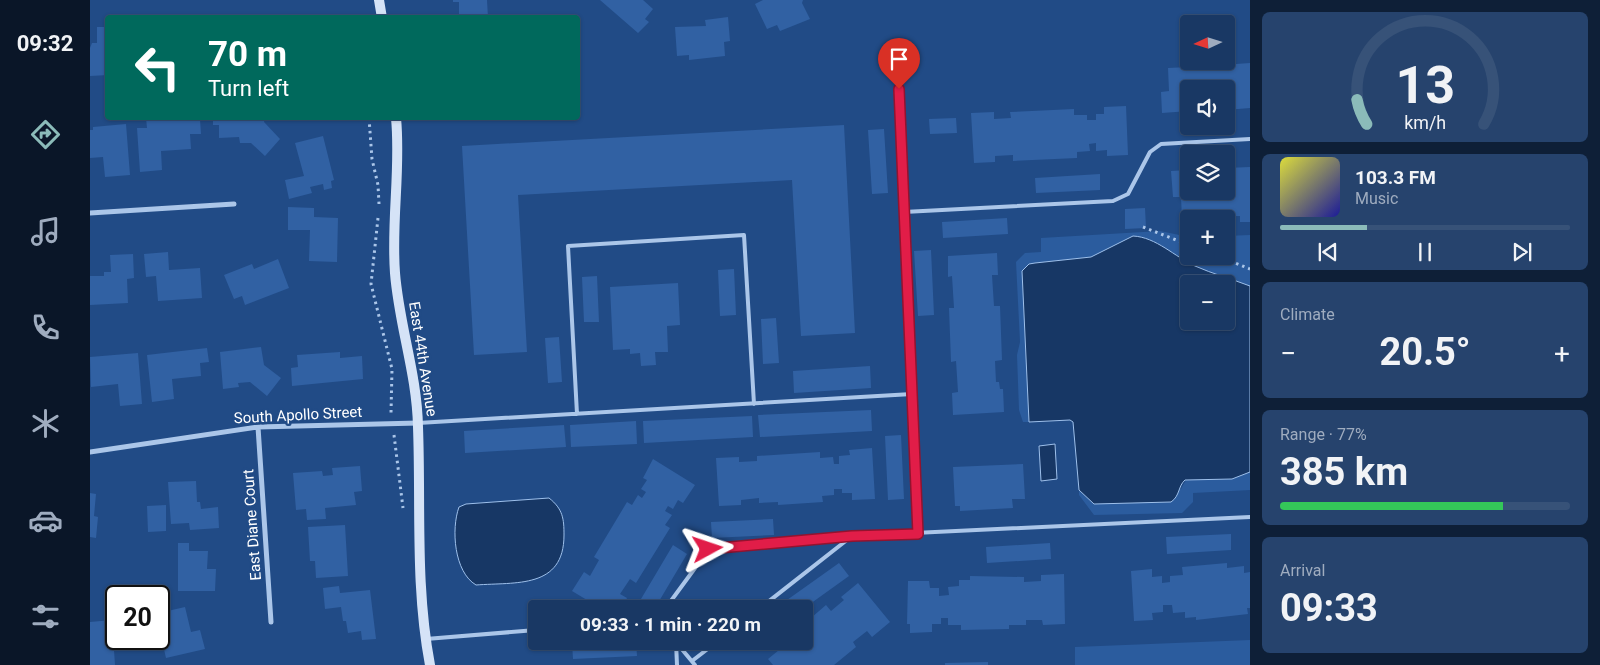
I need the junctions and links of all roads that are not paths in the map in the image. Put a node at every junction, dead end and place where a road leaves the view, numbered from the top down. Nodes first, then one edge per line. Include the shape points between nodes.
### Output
1 (379, 0) edge
2 (382, 15) edge
3 (899, 89) dead end
4 (396, 120) edge
5 (1250, 139) edge
6 (234, 204) dead end
7 (904, 212) junction
8 (90, 214) edge
9 (912, 394) junction
10 (754, 404) junction
11 (577, 414) junction
12 (418, 423) junction
13 (258, 427) junction
14 (90, 452) edge
15 (1250, 518) edge
16 (918, 534) junction
17 (852, 536) junction
18 (671, 600) edge
19 (771, 600) edge
20 (271, 622) dead end
21 (528, 631) edge
22 (425, 639) junction
23 (676, 650) edge
24 (683, 650) edge
25 (708, 650) edge
26 (694, 663) edge
27 (430, 665) edge
28 (677, 665) edge

1 - 2 street
3 - 7 lane
4 - 12 street, East 44th Avenue via 395,274
5 - 7 lane via 1161,144 1150,152 1128,194 1113,201
6 - 8 street
7 - 9 lane
9 - 10 lane
9 - 16 lane
10 - 11 lane
10 - 11 lane via 744,235 734,235 568,246
11 - 12 lane
12 - 13 street, South Apollo Street
12 - 22 street, East 44th Avenue via 419,578
13 - 14 street, South Apollo Street
13 - 20 street, East Diane Court
15 - 16 lane
16 - 17 lane
17 - 18 lane via 708,549
17 - 19 lane
21 - 22 lane
22 - 27 street, East 44th Avenue
23 - 28 lane
24 - 26 lane
25 - 26 lane

